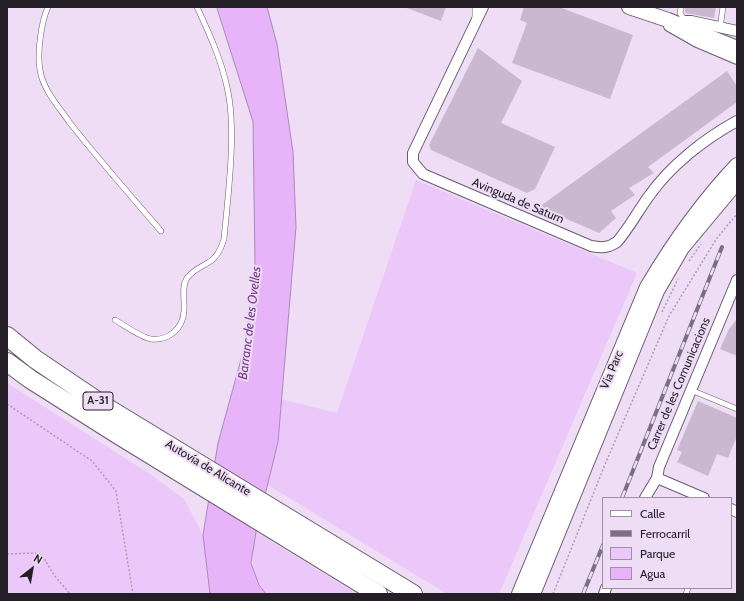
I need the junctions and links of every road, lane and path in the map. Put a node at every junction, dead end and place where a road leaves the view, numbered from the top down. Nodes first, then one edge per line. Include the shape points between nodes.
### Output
1 (48, 7) edge
2 (197, 7) edge
3 (475, 7) edge
4 (483, 7) edge
5 (629, 7) edge
6 (681, 7) edge
7 (723, 7) edge
8 (654, 16) junction
9 (476, 24) junction
10 (684, 24) junction
11 (720, 28) junction
12 (737, 31) edge
13 (737, 48) edge
14 (737, 59) edge
15 (737, 121) edge
16 (737, 165) edge
17 (737, 182) edge
18 (737, 214) edge
19 (161, 231) dead end
20 (702, 243) dead end
21 (688, 261) dead end
22 (680, 274) dead end
23 (737, 280) edge
24 (733, 302) edge
25 (659, 316) dead end
26 (115, 320) dead end
27 (7, 336) edge
28 (7, 362) edge
29 (691, 390) junction
30 (7, 404) edge
31 (737, 409) edge
32 (657, 478) junction
33 (646, 497) edge
34 (702, 497) edge
35 (7, 554) edge
36 (70, 594) edge
37 (133, 594) edge
38 (378, 594) edge
39 (414, 594) edge
40 (519, 594) edge
41 (533, 594) edge
42 (553, 594) edge

1 - 19 lane via 43,19 40,51 40,70 46,86 56,104 83,139
2 - 26 lane via 214,45 229,102 231,132 224,239 220,252 211,262 187,278 182,324 173,334 149,339
3 - 9 lane
4 - 9 street, Avinguda de Saturn
5 - 8 main road
6 - 10 lane via 680,13
7 - 11 lane
8 - 10 main road
8 - 14 street via 697,42
9 - 15 street, Avinguda de Saturn via 413,152 413,162 423,174 591,246 603,248 617,242 668,174 692,152
10 - 11 street via 691,21
10 - 13 main road
11 - 12 street
16 - 40 main road, Via Parc via 713,190 674,242 647,287
17 - 41 main road, Via Parc via 682,248 657,291
18 - 42 path via 716,238 669,316
20 - 21 path
22 - 25 path
23 - 24 street, Carrer de les Comunicacions
24 - 29 street, Carrer de les Comunicacions
27 - 39 highway, Autovía de Alicante / A-31 via 109,409
28 - 38 highway, Autovía de Alicante / A-31 via 30,380
29 - 31 lane
29 - 32 street, Carrer de les Comunicacions via 659,467
30 - 37 path via 92,461 116,491
32 - 33 street, Carrer de les Comunicacions
32 - 34 street
35 - 36 path via 42,555 54,576

